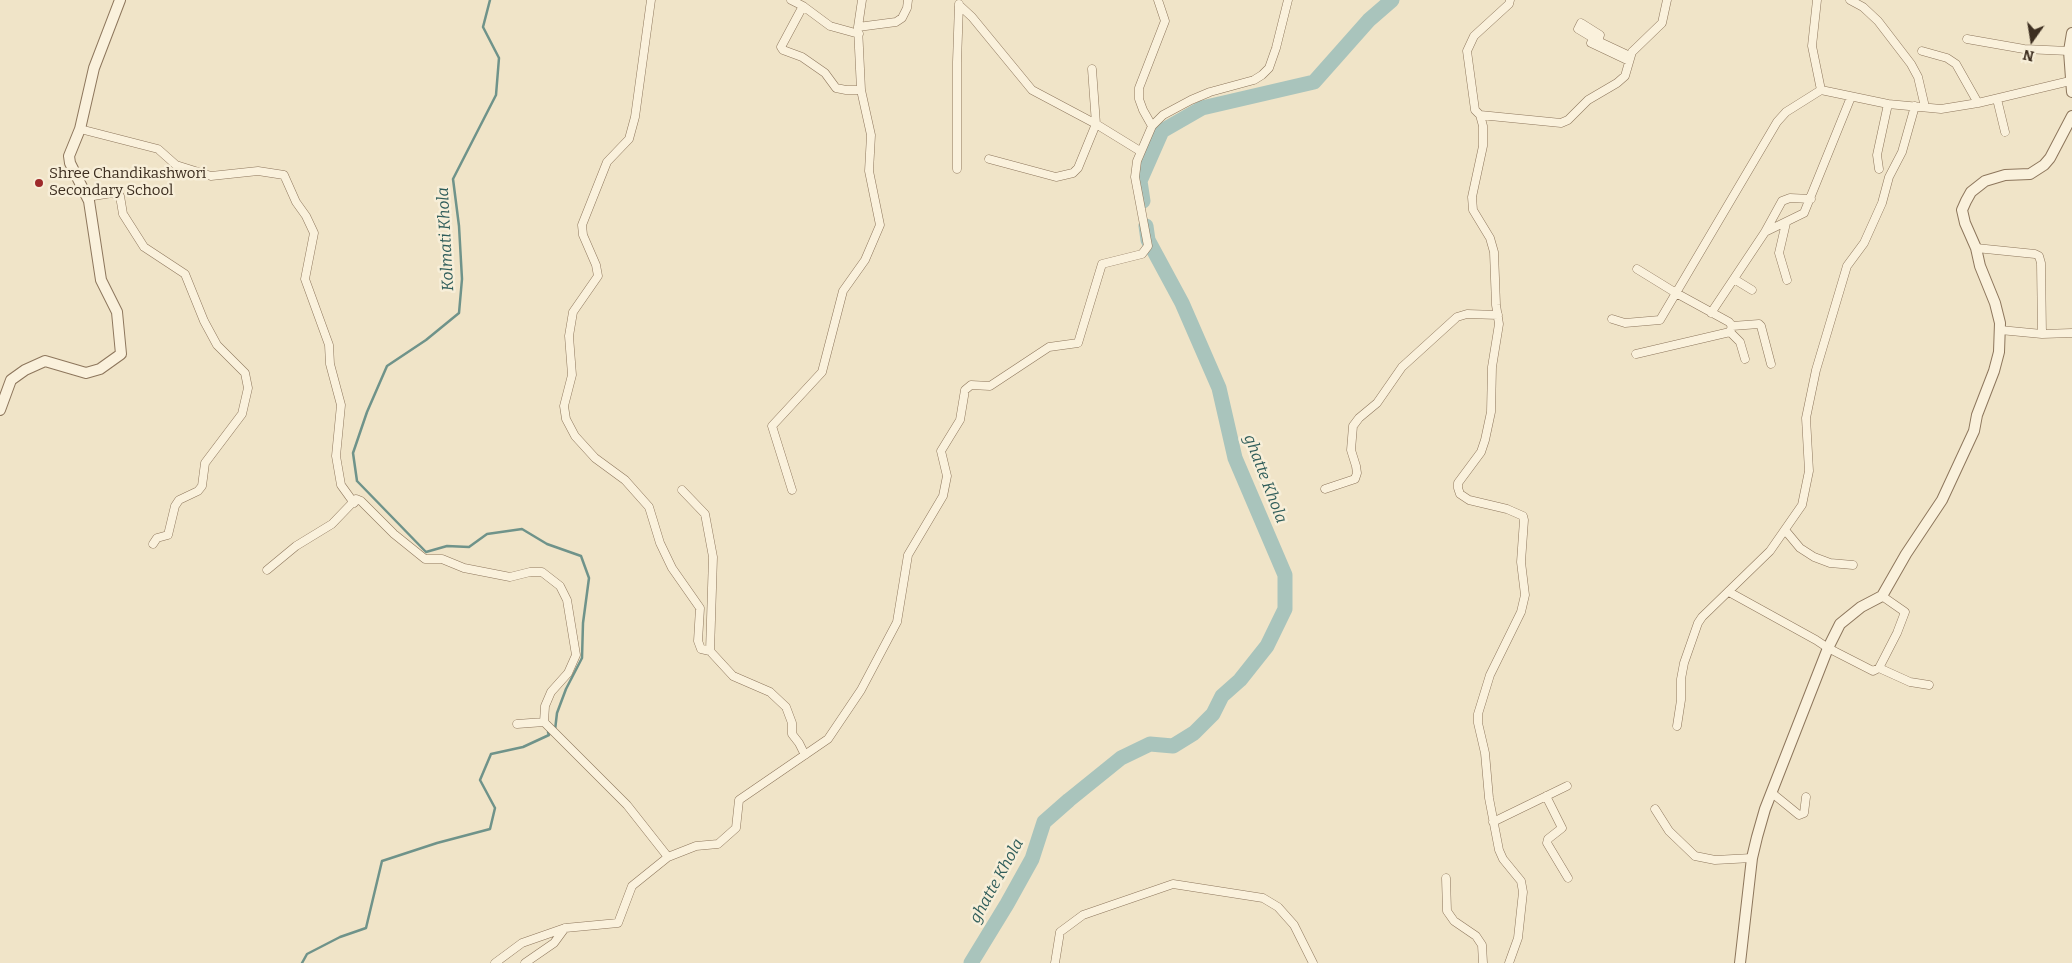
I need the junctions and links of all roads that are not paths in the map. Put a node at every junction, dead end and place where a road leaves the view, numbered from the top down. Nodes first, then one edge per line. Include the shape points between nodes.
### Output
1 (120, 0) edge
2 (651, 0) edge
3 (791, 0) edge
4 (862, 0) edge
5 (908, 0) edge
6 (1158, 0) edge
7 (1288, 0) edge
8 (1510, 0) edge
9 (1668, 0) edge
10 (1817, 0) edge
11 (1850, 0) edge
12 (958, 2) edge
13 (803, 6) junction
14 (858, 30) junction
15 (2072, 33) edge
16 (1967, 39) dead end
17 (2069, 50) junction
18 (1922, 51) dead end
19 (1629, 59) junction
20 (1092, 69) dead end
21 (2070, 81) junction
22 (861, 90) junction
23 (1821, 90) junction
24 (2072, 92) edge
25 (1850, 96) junction
26 (1997, 99) junction
27 (1978, 103) junction
28 (1888, 104) junction
29 (1915, 106) junction
30 (1925, 108) junction
31 (1480, 115) junction
32 (2072, 116) edge
33 (1096, 124) junction
34 (1152, 126) junction
35 (80, 130) junction
36 (2005, 132) dead end
37 (1140, 151) junction
38 (989, 160) dead end
39 (958, 169) dead end
40 (1879, 169) dead end
41 (87, 197) junction
42 (1811, 199) junction
43 (1786, 223) junction
44 (1765, 232) junction
45 (1976, 248) junction
46 (1637, 269) dead end
47 (1734, 279) junction
48 (1787, 280) dead end
49 (1752, 290) dead end
50 (1676, 293) junction
51 (1712, 313) junction
52 (1498, 315) junction
53 (1612, 319) dead end
54 (1731, 329) junction
55 (2000, 330) junction
56 (2072, 333) edge
57 (2042, 334) junction
58 (1636, 354) dead end
59 (1745, 359) dead end
60 (1771, 364) dead end
61 (0, 410) edge
62 (1325, 489) dead end
63 (682, 490) dead end
64 (792, 490) dead end
65 (354, 503) junction
66 (1785, 530) junction
67 (153, 544) dead end
68 (1853, 565) dead end
69 (267, 570) dead end
70 (1730, 592) junction
71 (1882, 596) junction
72 (1828, 648) junction
73 (710, 651) junction
74 (1879, 668) junction
75 (1929, 686) dead end
76 (544, 722) junction
77 (517, 724) dead end
78 (1677, 726) dead end
79 (805, 755) junction
80 (1567, 786) dead end
81 (1772, 793) junction
82 (1546, 796) junction
83 (1806, 796) dead end
84 (1655, 809) dead end
85 (1493, 822) junction
86 (668, 857) junction
87 (1752, 858) junction
88 (1446, 878) dead end
89 (1568, 878) dead end
90 (565, 928) junction
91 (495, 963) edge
92 (525, 963) edge
93 (1055, 963) edge
94 (1313, 963) edge
95 (1483, 963) edge
96 (1509, 963) edge
97 (1740, 963) edge

1 - 35 street via 94,68
2 - 73 street via 629,139 607,162 582,225 598,276 573,312 570,336 572,376 564,406 566,419 575,436 595,458 625,480 649,507 672,568 700,608 698,641 701,649
3 - 13 street
4 - 14 street
5 - 14 street via 902,18 896,22
6 - 34 street via 1165,21 1139,88 1139,99
7 - 34 street via 1269,68 1262,75 1191,100 1163,115
8 - 31 street via 1474,36 1467,51 1475,110
9 - 19 street via 1662,23 1632,52
10 - 23 street via 1812,46
11 - 30 street via 1878,21 1911,64 1918,77
12 - 33 street via 1032,90
12 - 39 street
13 - 14 street via 830,26
13 - 22 street via 782,50 802,57 826,73 836,88
14 - 22 street
15 - 17 street
16 - 17 street via 2024,49
17 - 21 street
18 - 27 street via 1956,64
19 - 19 street via 1598,41 1600,35 1581,23 1578,29 1593,38 1591,43
19 - 31 street via 1625,76 1618,83 1588,100 1561,123
20 - 33 street
21 - 24 street
21 - 26 street
22 - 64 street via 871,135 869,170 880,225 865,260 843,291 822,372 772,426
23 - 25 street
23 - 50 street via 1786,112 1777,122
25 - 28 street
25 - 42 street
26 - 27 street
26 - 36 street
27 - 30 street
28 - 29 street
28 - 40 street via 1877,155
29 - 30 street
29 - 66 street via 1902,152 1889,177 1882,203 1864,243 1851,259 1842,279 1806,418 1810,458 1802,506
31 - 52 street via 1483,146 1472,197 1473,210 1490,238 1494,252
32 - 45 street via 2044,165 2030,174 2004,175 1985,181 1971,192 1962,210 1964,224
33 - 37 street
33 - 38 street via 1073,173 1056,177
34 - 37 street
35 - 41 street via 70,163
35 - 65 street via 158,148 176,166 211,176 258,171 284,174 314,233 305,279 329,345 330,364 341,405 336,456 341,485
37 - 79 street via 1135,177 1148,246 1142,254 1102,264 1078,343 1050,347 990,386 971,385 965,390 960,420 941,451 947,476 943,496 908,555 896,622 861,690 828,739
41 - 61 street via 101,280 117,312 121,354 100,369 86,373 45,362 25,370 11,380
41 - 67 street via 112,193 120,196 123,214 144,247 185,274 217,345 245,373 248,388 242,414 205,463 202,486 179,500 168,535 157,538
42 - 43 street via 1804,213
42 - 44 street via 1782,201
43 - 44 street
43 - 48 street via 1780,253
44 - 47 street
45 - 55 street via 1998,312
45 - 57 street via 2039,256
46 - 50 street
47 - 49 street
47 - 51 street
50 - 51 street
50 - 53 street via 1660,320 1624,323
51 - 54 street via 1729,322
52 - 62 street via 1457,317 1402,368 1377,403 1353,426 1351,450 1357,473 1355,479
52 - 85 street via 1489,424 1481,452 1458,483 1460,494 1469,500 1508,509 1523,516 1524,520 1521,562 1525,595 1521,612 1490,675 1478,714
54 - 58 street
54 - 59 street via 1740,342
54 - 60 street via 1759,324
55 - 57 street
55 - 71 street via 1999,352 1968,444 1942,500
56 - 57 street
63 - 73 street via 705,514 713,558
65 - 69 street via 332,524 296,546
65 - 76 street via 356,499 361,501 425,559 442,559 464,568 510,577 542,572 560,586 567,600 576,655 568,673 551,692 545,706
66 - 68 street via 1800,548 1814,557 1830,563
66 - 70 street via 1770,551
70 - 72 street
70 - 78 street via 1702,617 1696,629 1681,679 1682,700
71 - 72 street via 1840,624
71 - 74 street via 1905,612
72 - 74 street via 1873,671
72 - 81 street
73 - 79 street via 732,676 770,692 786,707 792,722 792,734
74 - 75 street via 1910,682
76 - 77 street
76 - 86 street via 627,805
79 - 86 street via 739,800 736,828 718,844 696,846
80 - 82 street
81 - 83 street via 1799,815 1804,813
81 - 87 street
82 - 85 street
82 - 89 street via 1562,828 1547,843
84 - 87 street via 1669,831 1695,856 1715,860
85 - 96 street via 1504,860 1521,881 1523,892 1518,938
86 - 90 street via 632,886 618,922
87 - 97 street
88 - 95 street via 1447,911 1454,922 1476,936 1482,945
90 - 91 street via 522,943
90 - 92 street via 554,943
93 - 94 street via 1060,932 1083,915 1173,884 1263,898 1278,907 1294,926

